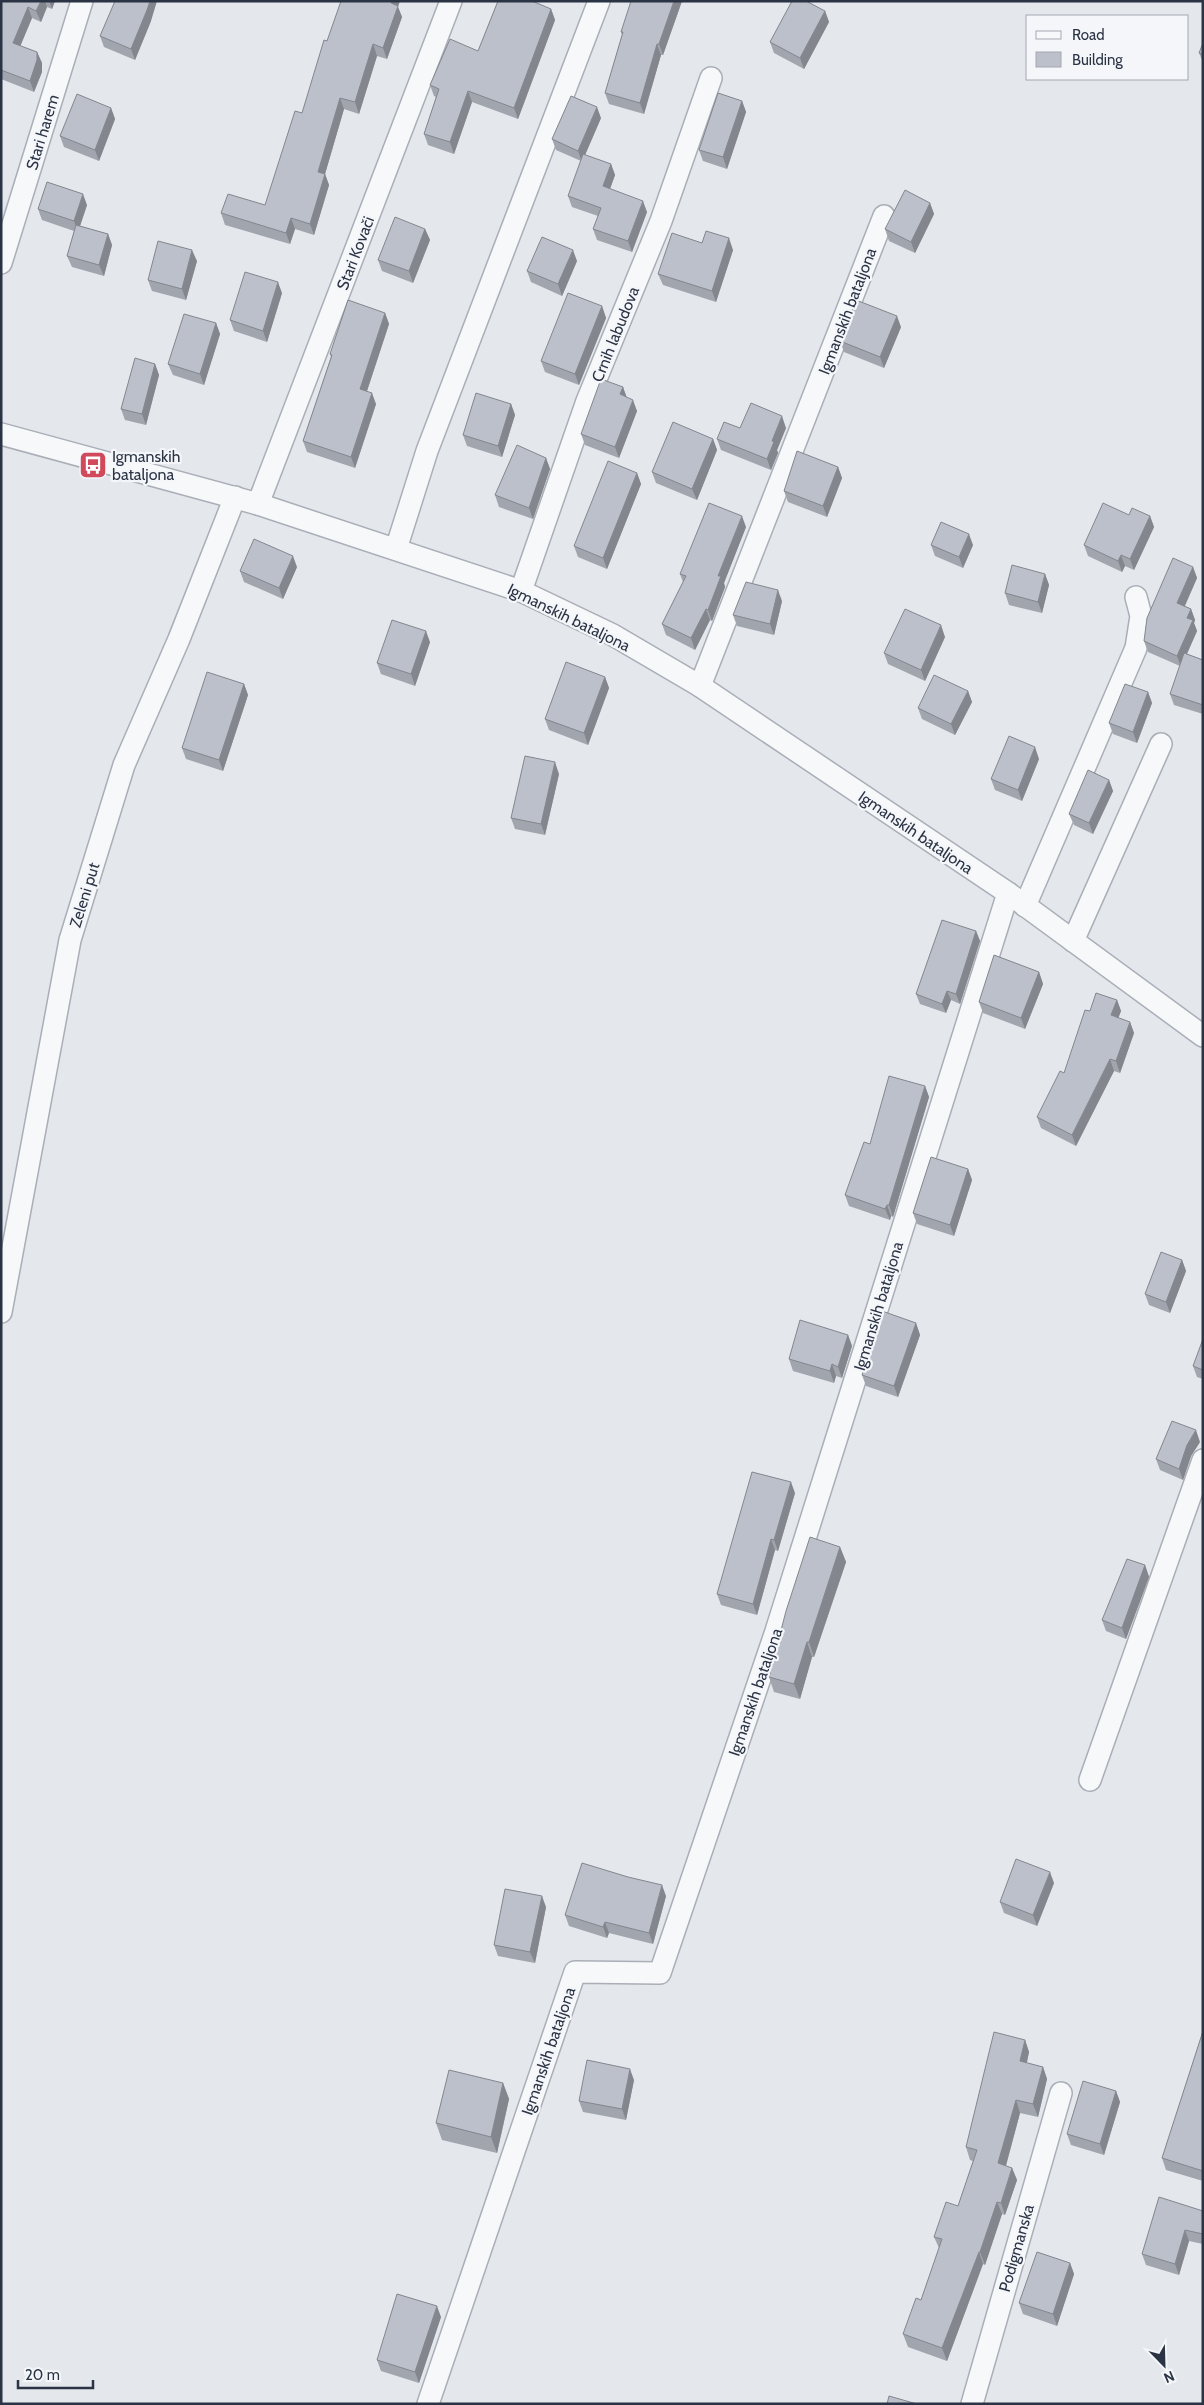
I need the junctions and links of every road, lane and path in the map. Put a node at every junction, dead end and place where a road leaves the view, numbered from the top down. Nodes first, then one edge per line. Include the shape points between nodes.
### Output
1 (82, 1) edge
2 (451, 1) edge
3 (599, 1) edge
4 (711, 78) dead end
5 (884, 216) dead end
6 (1, 263) edge
7 (1, 434) edge
8 (235, 497) junction
9 (258, 504) junction
10 (396, 549) junction
11 (521, 591) junction
12 (1136, 597) dead end
13 (700, 686) junction
14 (1161, 744) dead end
15 (1008, 894) junction
16 (1026, 906) junction
17 (1073, 941) junction
18 (1203, 1036) edge
19 (1, 1312) edge
20 (1203, 1460) edge
21 (1090, 1780) dead end
22 (1061, 2092) dead end
23 (428, 2404) edge
24 (972, 2404) edge

1 - 6 street, Stari harem
2 - 9 street, Stari Kovači
3 - 10 street via 427,451
4 - 11 street, Crnih labudova via 661,221 587,401
5 - 13 street, Igmanskih bataljona
7 - 8 street, Igmanskih bataljona
8 - 9 street, Igmanskih bataljona
8 - 19 street, Zeleni put via 179,639 124,765 70,940
9 - 10 street, Igmanskih bataljona
10 - 11 street, Igmanskih bataljona
11 - 13 street, Igmanskih bataljona via 613,635
12 - 16 street via 1141,616 1136,648
13 - 15 street, Igmanskih bataljona
14 - 17 street
15 - 16 street, Igmanskih bataljona
15 - 23 street, Igmanskih bataljona via 776,1632 660,1973 575,1972
16 - 17 street, Igmanskih bataljona
17 - 18 street, Igmanskih bataljona
20 - 21 street
22 - 24 street, Podigmanska

